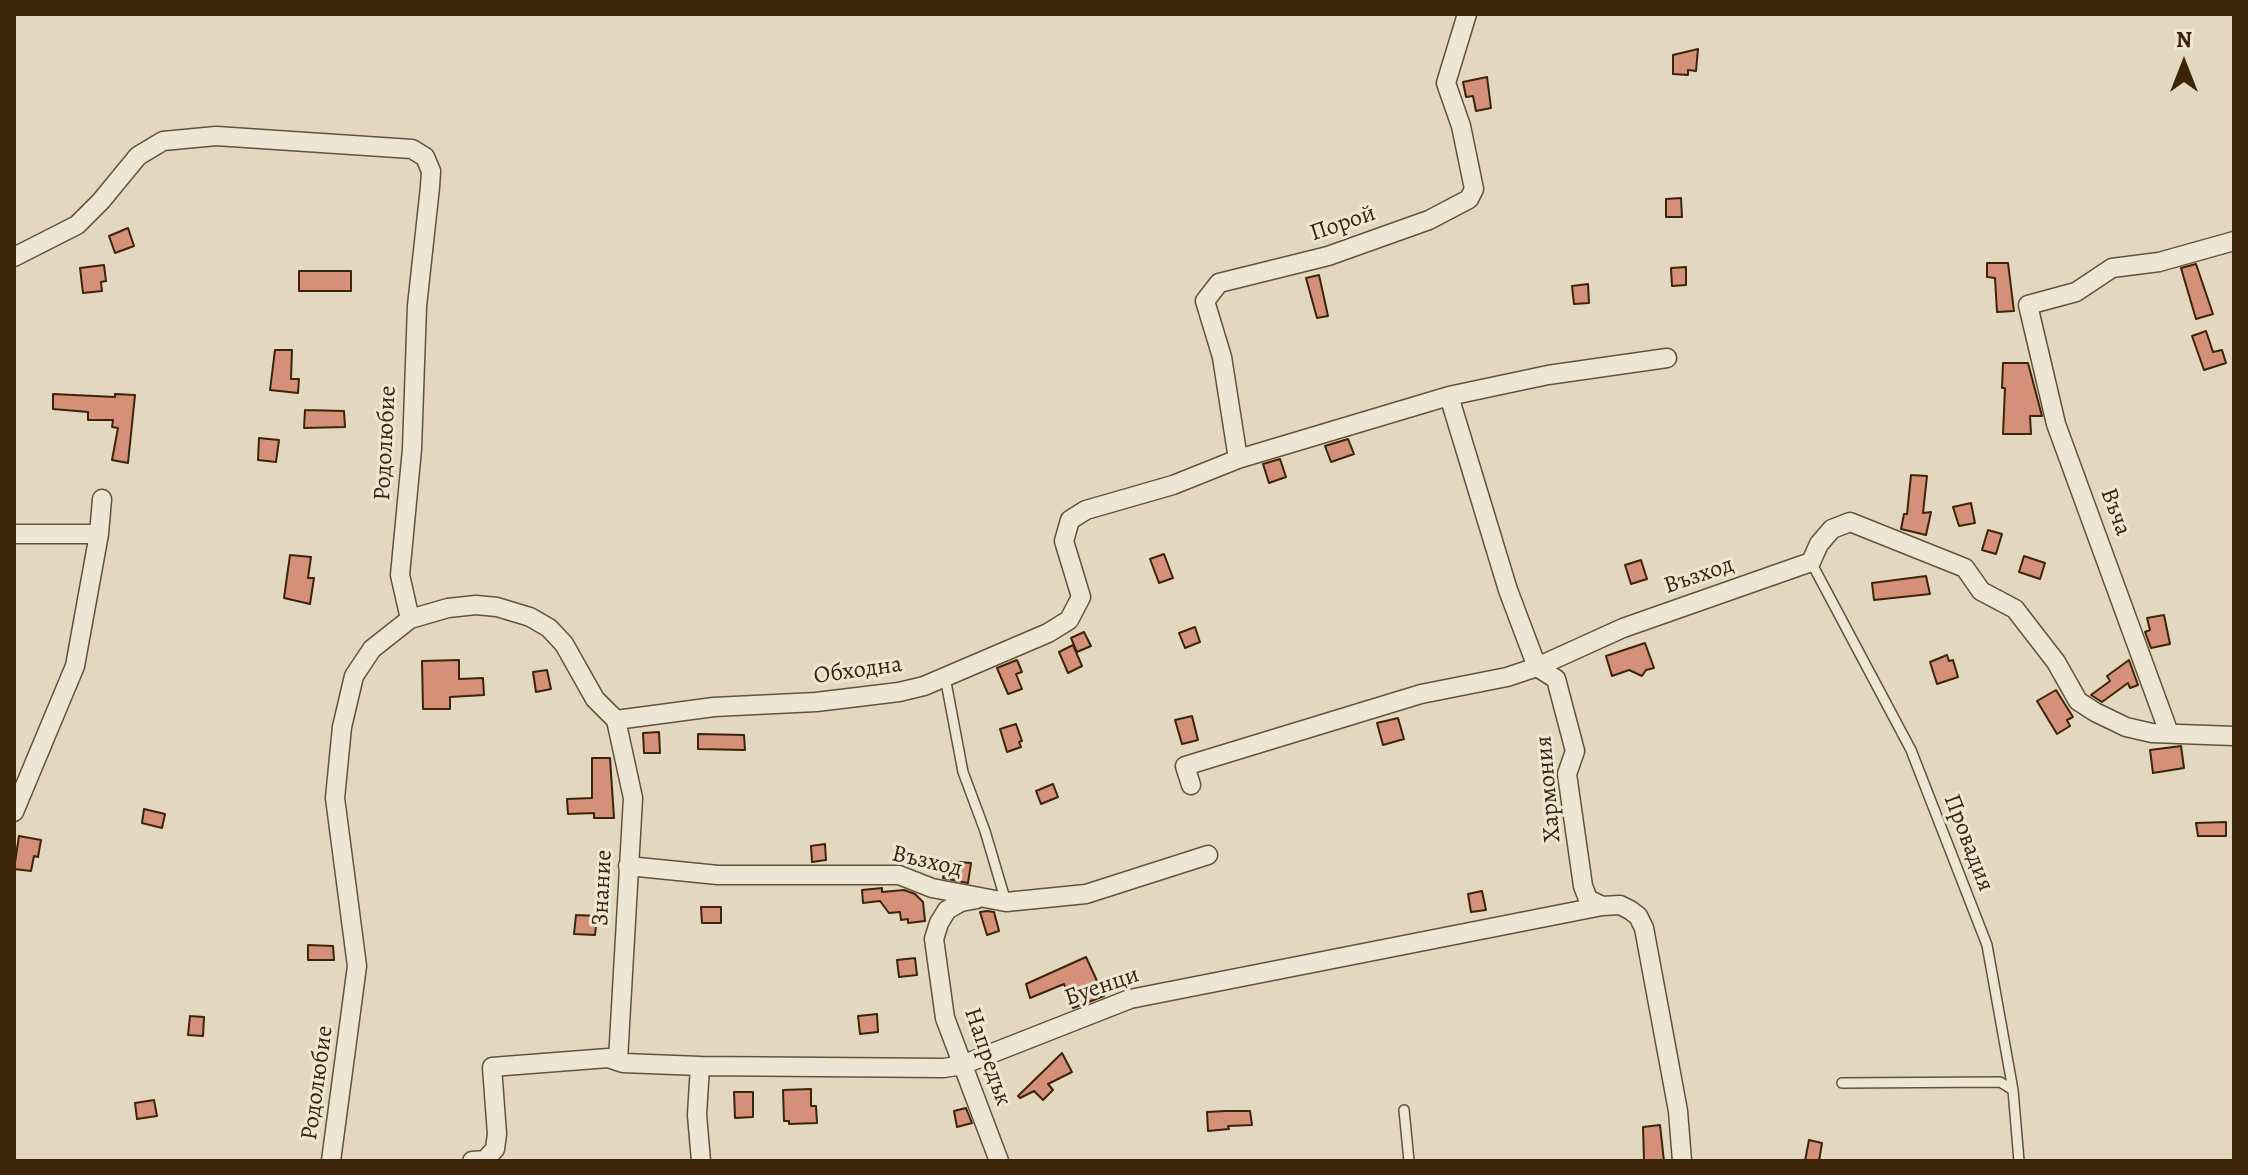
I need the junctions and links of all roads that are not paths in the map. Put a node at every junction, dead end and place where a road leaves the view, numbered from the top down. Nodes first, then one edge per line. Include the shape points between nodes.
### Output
1 (1467, 14) edge
2 (2234, 241) edge
3 (14, 257) edge
4 (1667, 358) dead end
5 (1449, 396) junction
6 (1238, 459) junction
7 (102, 499) dead end
8 (14, 534) edge
9 (99, 534) junction
10 (1811, 562) junction
11 (410, 619) junction
12 (1537, 667) junction
13 (945, 677) junction
14 (616, 720) junction
15 (2169, 733) junction
16 (2234, 736) edge
17 (1191, 785) dead end
18 (14, 812) edge
19 (1208, 855) dead end
20 (628, 866) junction
21 (980, 898) junction
22 (1006, 902) junction
23 (1602, 906) junction
24 (618, 1060) junction
25 (962, 1065) junction
26 (700, 1066) junction
27 (1842, 1083) dead end
28 (2013, 1090) junction
29 (1404, 1110) dead end
30 (331, 1161) edge
31 (472, 1161) edge
32 (701, 1161) edge
33 (999, 1161) edge
34 (1409, 1161) edge
35 (1682, 1161) edge
36 (2019, 1161) edge

1 - 6 street, Порой via 1446,83 1474,189 1469,199 1429,220 1328,256 1219,283 1205,301 1222,357
2 - 15 street, Въча via 2159,262 2112,268 2076,292 2028,305 2056,424
3 - 11 street, Родолюбие via 77,225 138,156 163,141 231,137 412,149 425,157 431,171 400,575
4 - 5 street
5 - 6 street
5 - 12 street, Хармония
6 - 13 street, Обходна via 1070,520 1064,541 1081,597 1069,620
7 - 9 street
8 - 9 street
9 - 18 street via 75,666
10 - 12 street, Възход via 1623,628
10 - 15 street via 1832,529 1850,522 1965,568 1981,591 2015,609 2078,701 2126,727
10 - 28 lane, Провадия via 1911,750 1987,945
11 - 14 street via 476,605 530,617 564,644 595,699
11 - 30 street, Родолюбие via 372,649 354,676 342,727 335,798 357,966
12 - 17 street, Възход via 1421,694 1185,766
12 - 23 street, Хармония via 1556,679 1575,751 1567,774 1583,886 1588,899
13 - 14 street, Обходна via 899,692
13 - 22 lane via 963,772
14 - 20 street, Знание via 633,798
15 - 16 street
19 - 22 street, Възход via 1086,894
20 - 21 street, Възход via 718,875 899,875
20 - 24 street, Знание
21 - 22 street, Възход
21 - 25 street, Напредък via 947,910 934,939 945,1018
23 - 25 street, Буенци via 1130,999
23 - 35 street via 1630,910 1644,928 1678,1111
24 - 26 street, Буенци
24 - 31 street, Буенци via 492,1067 495,1149 485,1160
25 - 26 street, Буенци
25 - 33 street, Напредък
26 - 32 street
27 - 28 lane via 2000,1082
28 - 36 lane, Провадия
29 - 34 lane

